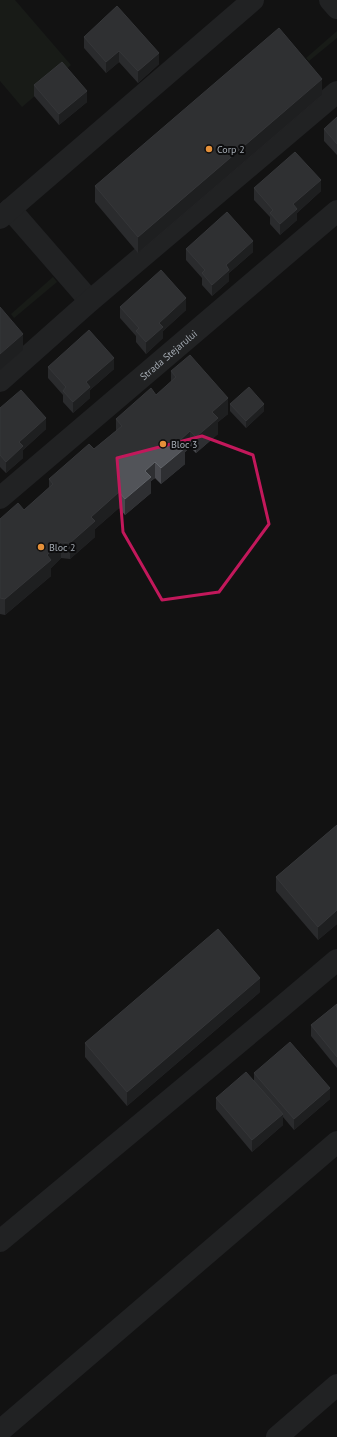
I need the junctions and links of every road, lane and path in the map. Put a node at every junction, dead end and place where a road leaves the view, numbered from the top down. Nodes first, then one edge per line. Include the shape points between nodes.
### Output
1 (253, 0) edge
2 (330, 0) edge
3 (337, 8) edge
4 (337, 92) edge
5 (337, 211) edge
6 (5, 214) edge
7 (90, 301) junction
8 (0, 381) edge
9 (0, 498) edge
10 (337, 960) edge
11 (337, 1142) edge
12 (0, 1241) edge
13 (337, 1385) edge
14 (0, 1431) edge
15 (277, 1437) edge

1 - 6 street
2 - 3 street
4 - 7 street
5 - 9 street, Strada Stejarului
6 - 7 street
7 - 8 street
10 - 12 street
11 - 14 street
13 - 15 street

